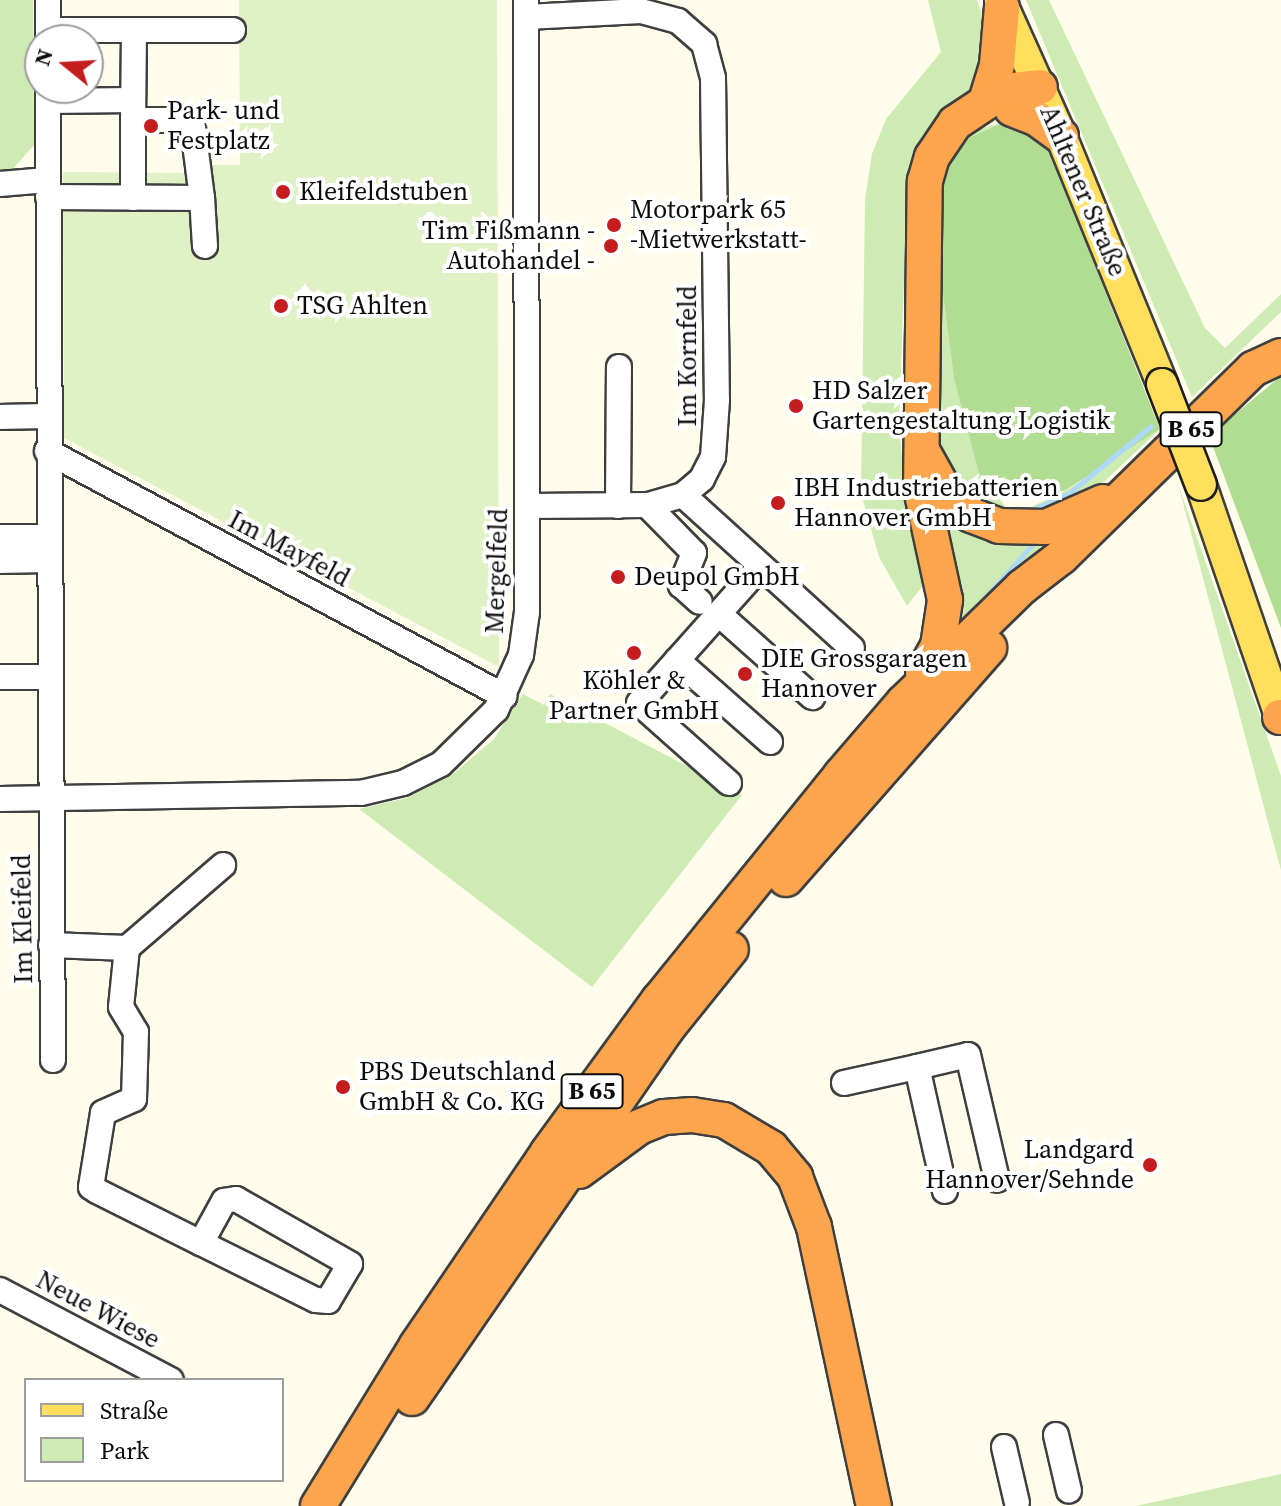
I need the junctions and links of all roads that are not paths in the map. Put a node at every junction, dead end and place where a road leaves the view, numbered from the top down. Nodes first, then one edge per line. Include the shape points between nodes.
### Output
1 (48, 0) edge
2 (1001, 3) edge
3 (526, 8) edge
4 (48, 24) edge
5 (134, 30) junction
6 (233, 30) dead end
7 (104, 32) edge
8 (1040, 87) junction
9 (48, 104) edge
10 (101, 104) edge
11 (999, 104) junction
12 (133, 110) junction
13 (1061, 136) junction
14 (0, 184) edge
15 (48, 188) junction
16 (133, 198) junction
17 (202, 198) junction
18 (205, 246) dead end
19 (1281, 343) edge
20 (1267, 363) edge
21 (619, 367) dead end
22 (47, 416) junction
23 (0, 417) edge
24 (921, 446) junction
25 (47, 451) junction
26 (1129, 490) junction
27 (683, 495) junction
28 (647, 505) junction
29 (527, 506) junction
30 (618, 506) junction
31 (0, 537) edge
32 (47, 549) junction
33 (1061, 557) junction
34 (0, 561) edge
35 (761, 566) junction
36 (709, 608) junction
37 (852, 648) dead end
38 (677, 660) junction
39 (0, 677) edge
40 (49, 677) junction
41 (504, 696) junction
42 (812, 697) dead end
43 (903, 703) junction
44 (1281, 718) edge
45 (770, 742) dead end
46 (729, 783) dead end
47 (0, 799) edge
48 (50, 799) junction
49 (223, 865) dead end
50 (51, 945) junction
51 (127, 948) junction
52 (53, 1060) dead end
53 (917, 1067) junction
54 (844, 1083) dead end
55 (997, 1180) dead end
56 (945, 1191) dead end
57 (548, 1197) junction
58 (201, 1243) junction
59 (0, 1290) edge
60 (167, 1378) edge
61 (1056, 1435) dead end
62 (1004, 1447) dead end
63 (1069, 1491) dead end
64 (1017, 1503) dead end
65 (318, 1506) edge
66 (345, 1506) edge
67 (874, 1506) edge

1 - 4 street
2 - 8 main road, Ahltener Straße
2 - 11 highway
3 - 27 street, Im Kornfeld via 641,11 688,27 709,55 717,434 708,469
3 - 29 street, Mergelfeld
5 - 6 street
5 - 7 street
5 - 12 street
8 - 11 highway via 1016,88
8 - 13 main road, Ahltener Straße
9 - 15 street, Im Kleifeld
10 - 12 street
11 - 13 highway via 1036,118
11 - 24 highway via 955,123 925,181
12 - 16 street
12 - 17 street via 192,120
13 - 44 main road, Ahltener Straße, bridge via 1201,485
14 - 15 street
15 - 16 street
15 - 22 street, Im Kleifeld
16 - 17 street
17 - 18 street
19 - 20 main road, B 65
20 - 26 highway, B 65
21 - 30 street
22 - 23 street
22 - 25 street, Im Kleifeld
24 - 26 highway via 948,497 971,515 999,526 1046,527
24 - 43 highway via 922,501 941,567 945,608 932,659
25 - 32 street, Im Kleifeld
25 - 41 street, Im Mayfeld
26 - 33 highway, B 65
27 - 28 street
27 - 35 street
28 - 30 street
28 - 36 street via 694,553 681,585
29 - 30 street
29 - 41 street, Mergelfeld via 525,634
31 - 32 street
32 - 34 street
32 - 40 street, Im Kleifeld
33 - 43 highway, B 65 via 1022,587
33 - 57 highway, B 65 via 1032,600 801,860 668,1027
35 - 36 street
35 - 37 street
36 - 38 street
36 - 42 street
38 - 45 street
38 - 46 street via 639,703
39 - 40 street
40 - 48 street, Im Kleifeld
41 - 48 street, Mergelfeld via 459,751 423,774 382,789
43 - 65 highway, B 65 via 659,1000 548,1152 417,1345
47 - 48 street, Mergelfeld
48 - 50 street, Im Kleifeld
49 - 51 street
50 - 51 street
50 - 52 street, Im Kleifeld
51 - 58 street via 121,1007 136,1032 134,1099 103,1113 90,1180 97,1191
53 - 54 street
53 - 55 street via 968,1055
53 - 56 street
57 - 66 highway, B 65 via 435,1361
57 - 67 highway via 609,1146 664,1117 724,1120 771,1148 795,1177 814,1227
58 - 58 street via 322,1302 328,1301 350,1264 236,1199 224,1201
59 - 60 street, Neue Wiese
61 - 63 street
62 - 64 street

